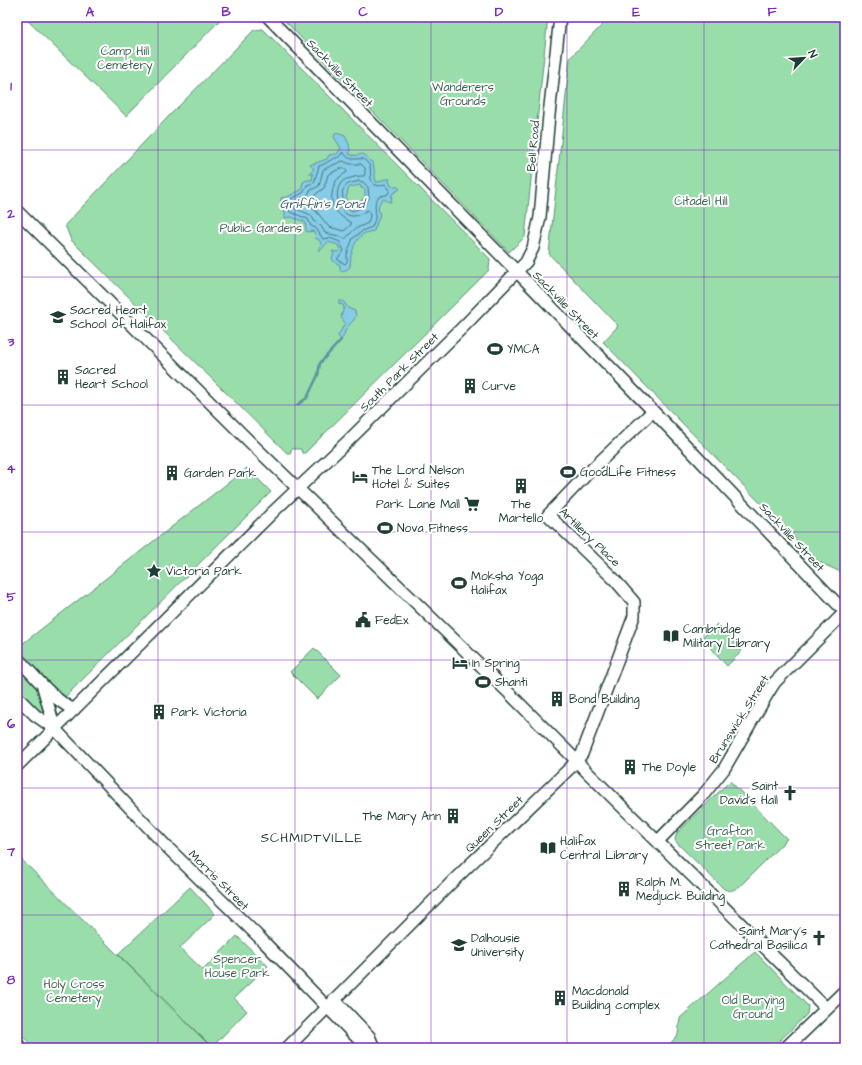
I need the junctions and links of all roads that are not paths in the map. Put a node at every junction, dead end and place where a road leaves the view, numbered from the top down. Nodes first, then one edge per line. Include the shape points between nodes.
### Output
1 (560, 17) edge
2 (271, 19) edge
3 (17, 211) edge
4 (517, 272) junction
5 (653, 411) junction
6 (298, 488) junction
7 (614, 579) joint
8 (845, 612) edge
9 (17, 658) edge
10 (42, 684) junction
11 (17, 697) edge
12 (74, 710) junction
13 (55, 729) junction
14 (577, 761) junction
15 (17, 766) edge
16 (658, 841) junction
17 (845, 991) edge
18 (331, 1003) junction
19 (826, 1008) junction
20 (17, 1044) edge
21 (20, 1048) edge
22 (287, 1048) edge
23 (367, 1048) edge
24 (374, 1048) edge
25 (786, 1048) edge

1 - 4 street, Bell Road via 540,217 533,248
2 - 4 street, Sackville Street
3 - 6 street
4 - 5 street, Sackville Street
4 - 6 street, South Park Street
5 - 7 street, Artillery Place via 548,515
5 - 8 street, Sackville Street
6 - 12 street, South Park Street
6 - 14 street
7 - 14 street, Queen Street via 634,602 635,609 590,735
8 - 16 street, Brunswick Street via 775,682 724,768 704,794
9 - 10 street
10 - 12 street via 62,704
10 - 13 street
11 - 13 street, Morris Street via 35,715
12 - 13 street, South Park Street
13 - 15 street, South Park Street
13 - 18 street, Morris Street via 167,847
14 - 16 street
14 - 18 street, Queen Street
16 - 19 street
17 - 19 main road
18 - 22 street, Queen Street
18 - 23 street, Morris Street
18 - 24 street via 369,1036
19 - 25 main road
20 - 21 main road

